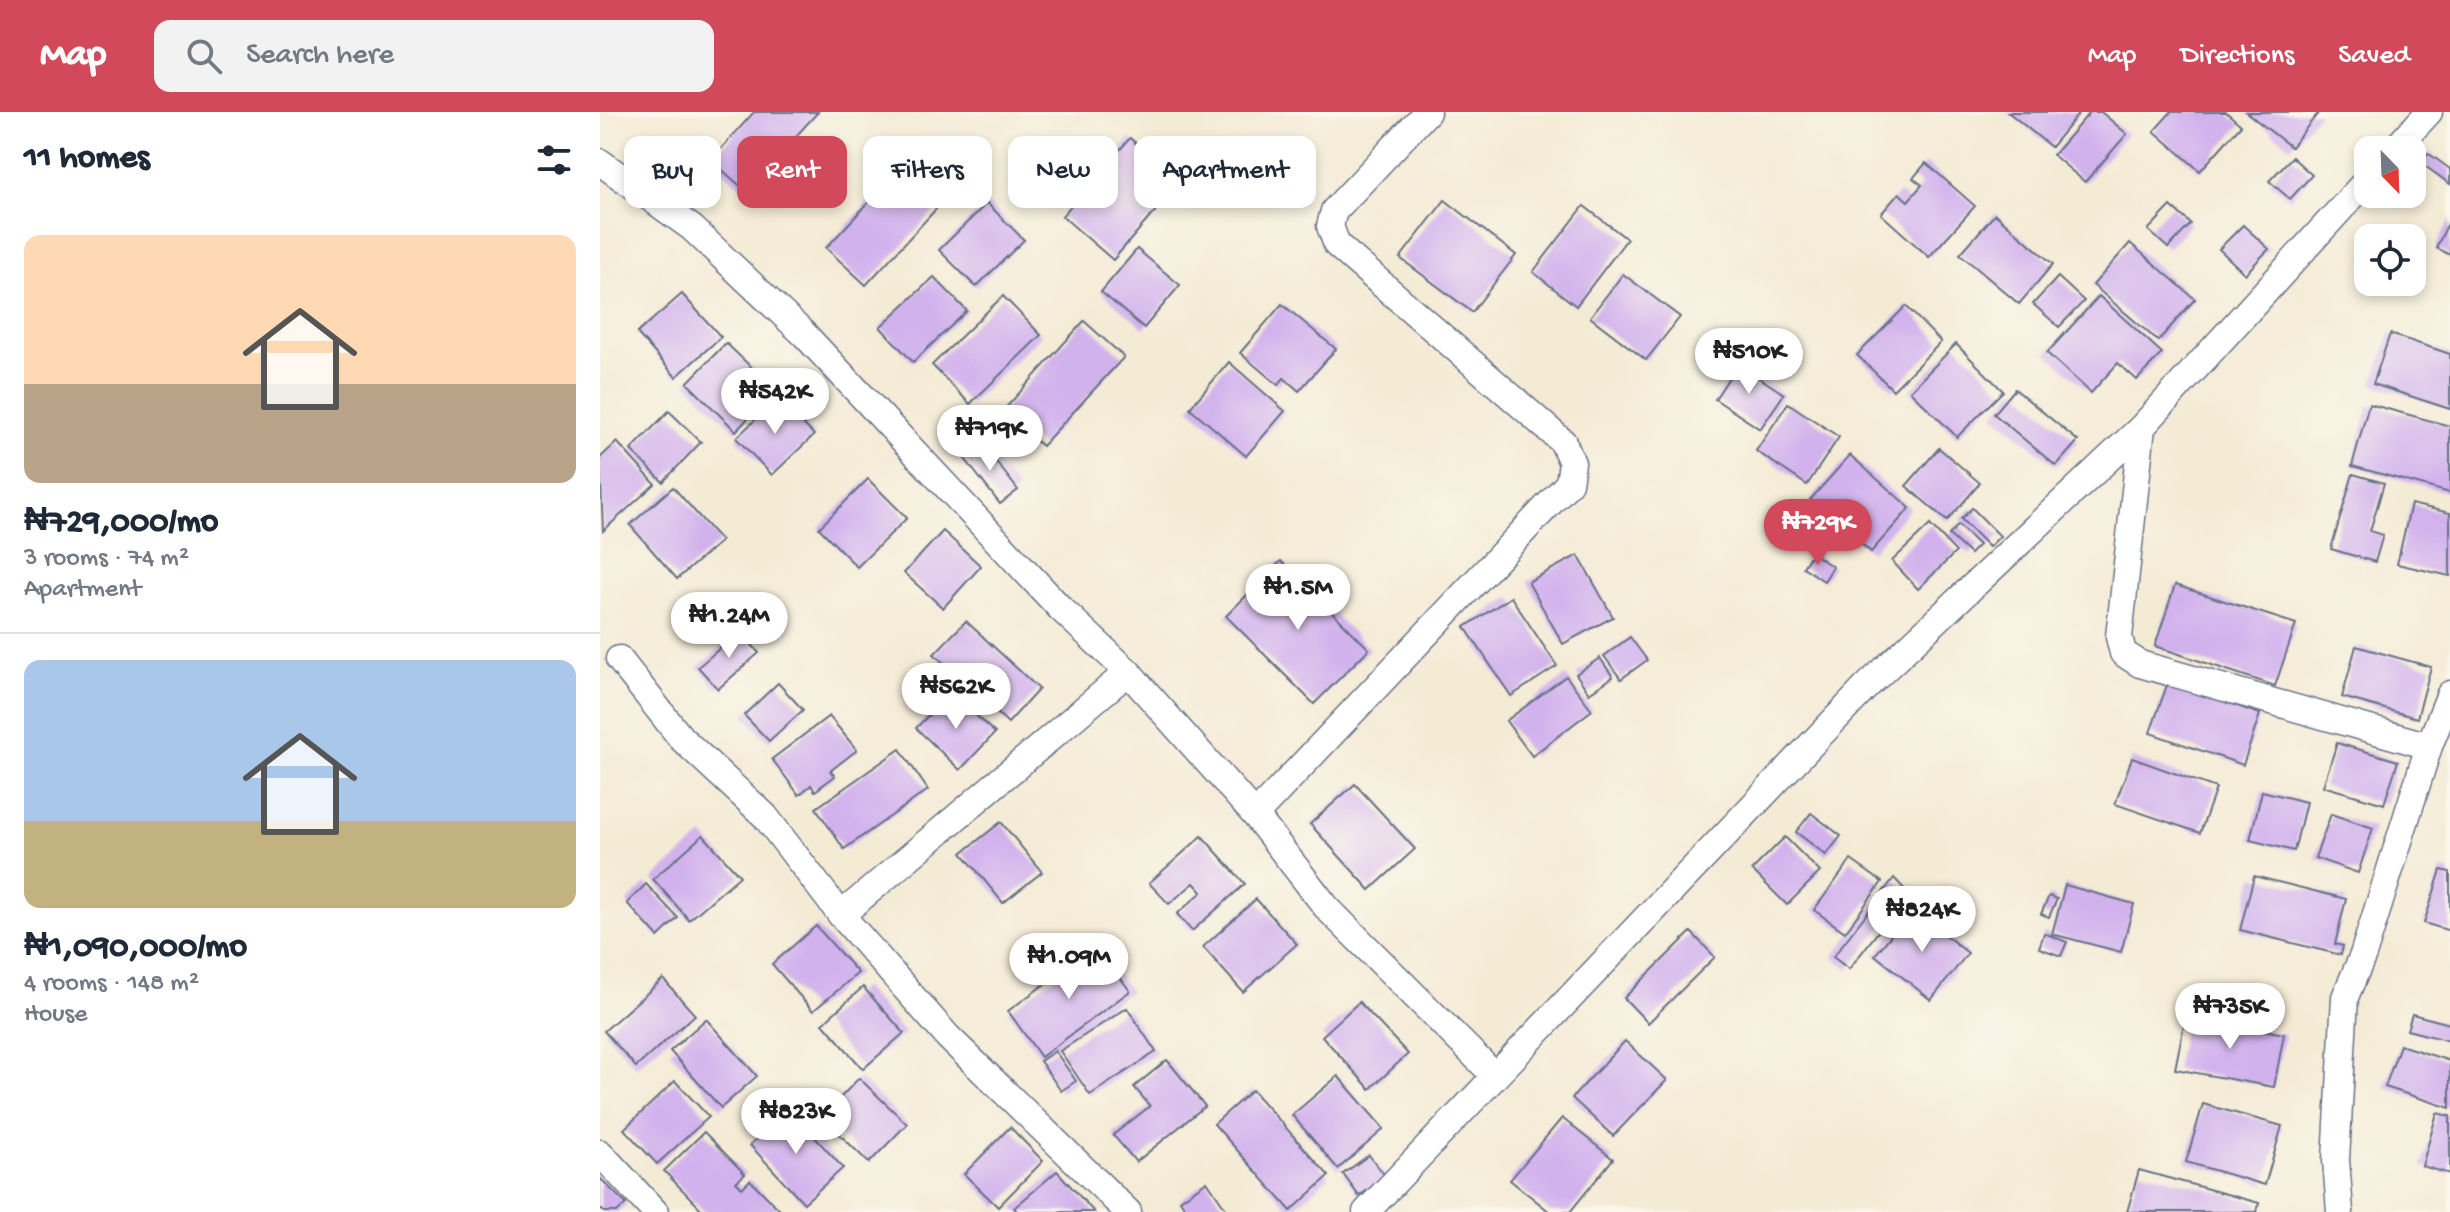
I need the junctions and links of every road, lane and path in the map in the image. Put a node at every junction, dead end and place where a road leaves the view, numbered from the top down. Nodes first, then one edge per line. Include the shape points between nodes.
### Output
1 (1427, 112) edge
2 (2429, 112) edge
3 (2407, 136) edge
4 (600, 162) edge
5 (2354, 194) edge
6 (2142, 427) junction
7 (619, 659) dead end
8 (1128, 672) junction
9 (2450, 694) edge
10 (2429, 746) junction
11 (1255, 815) junction
12 (841, 915) junction
13 (1495, 1076) junction
14 (600, 1153) edge
15 (655, 1212) edge
16 (1128, 1212) edge
17 (1366, 1212) edge
18 (2340, 1212) edge

1 - 11 street via 1334,211 1330,226 1337,245 1563,442 1572,463 1569,483
2 - 3 street
4 - 8 street via 692,228 805,335 1060,608
5 - 6 street
6 - 10 street via 2119,637 2123,653 2140,664
6 - 13 street via 1867,686
7 - 12 street via 681,738 765,816
8 - 11 street
8 - 12 street
9 - 10 street
10 - 18 street via 2345,997 2336,1160
11 - 13 street via 1327,908
12 - 16 street via 948,1037
13 - 17 street
14 - 15 street

